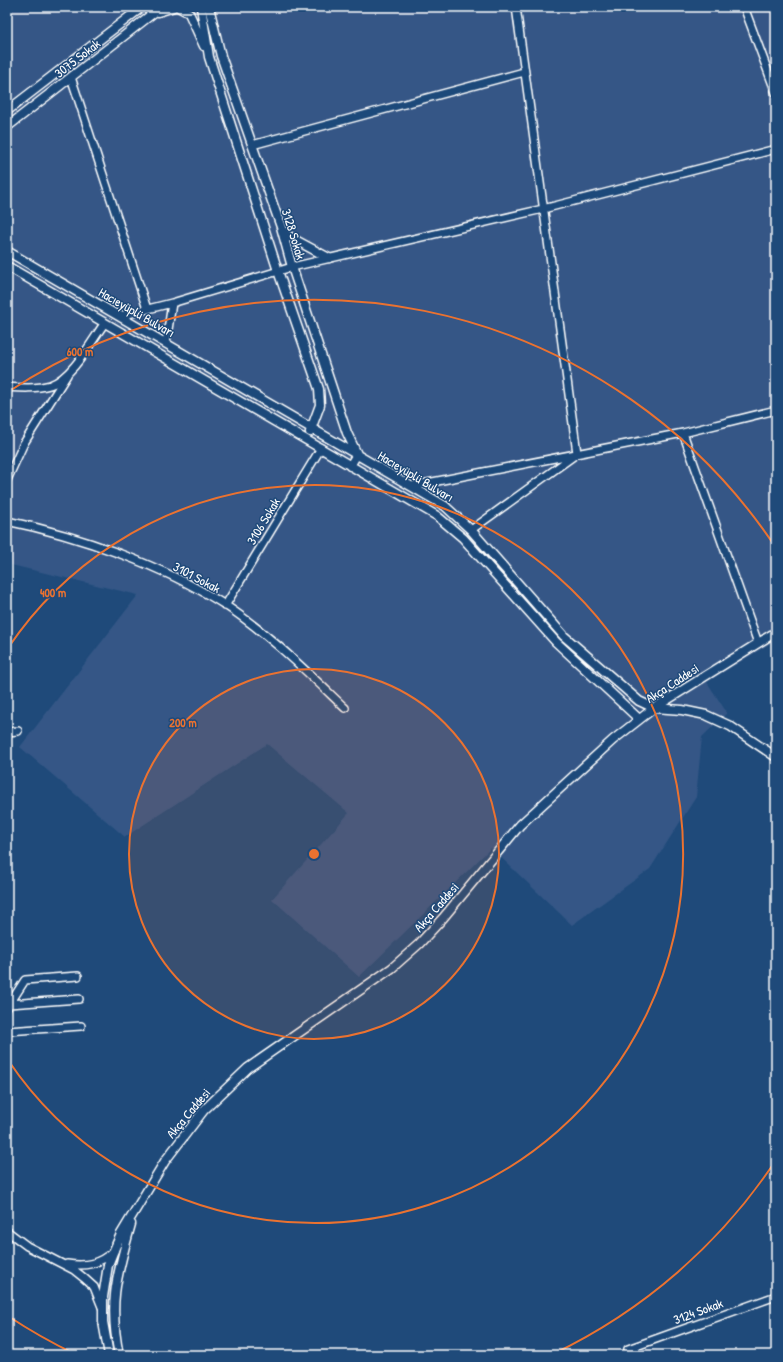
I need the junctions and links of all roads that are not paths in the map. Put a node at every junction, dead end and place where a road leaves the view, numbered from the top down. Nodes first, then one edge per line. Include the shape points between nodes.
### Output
1 (142, 7) edge
2 (161, 7) edge
3 (174, 7) edge
4 (178, 7) edge
5 (201, 7) edge
6 (209, 7) edge
7 (516, 7) edge
8 (744, 7) edge
9 (150, 16) junction
10 (209, 57) junction
11 (524, 72) junction
12 (71, 77) junction
13 (776, 93) edge
14 (7, 111) edge
15 (7, 127) edge
16 (252, 145) junction
17 (239, 149) junction
18 (776, 149) edge
19 (543, 209) junction
20 (281, 227) junction
21 (7, 251) edge
22 (329, 258) junction
23 (7, 266) edge
24 (292, 267) junction
25 (278, 271) junction
26 (172, 303) junction
27 (147, 310) junction
28 (120, 316) junction
29 (104, 324) junction
30 (166, 343) junction
31 (70, 372) junction
32 (7, 387) edge
33 (776, 410) edge
34 (312, 428) junction
35 (683, 432) junction
36 (306, 439) junction
37 (321, 448) junction
38 (577, 453) junction
39 (357, 454) junction
40 (350, 466) junction
41 (7, 480) edge
42 (412, 486) junction
43 (7, 521) edge
44 (472, 530) junction
45 (225, 606) junction
46 (776, 632) edge
47 (564, 636) junction
48 (556, 642) junction
49 (758, 643) junction
50 (345, 708) dead end
51 (654, 708) junction
52 (639, 719) junction
53 (18, 731) dead end
54 (7, 732) edge
55 (776, 757) edge
56 (78, 976) dead end
57 (79, 999) dead end
58 (8, 1006) edge
59 (81, 1026) dead end
60 (7, 1031) edge
61 (134, 1216) junction
62 (7, 1230) edge
63 (114, 1250) junction
64 (59, 1262) junction
65 (776, 1296) edge
66 (103, 1311) junction
67 (628, 1350) dead end
68 (109, 1355) edge
69 (119, 1355) edge

1 - 14 street, 3075 Sokak
2 - 9 street, 3075 Sokak
3 - 9 street
4 - 10 street, 3128 Sokak via 189,13
5 - 10 street, 3128 Sokak
6 - 16 street, 3128 Sokak via 221,56
7 - 11 street
8 - 13 street
9 - 12 street, 3075 Sokak
10 - 17 street, 3128 Sokak
11 - 16 street
11 - 19 street
12 - 15 street, 3075 Sokak
12 - 27 street
16 - 17 street
16 - 20 street, 3128 Sokak
17 - 25 street, 3128 Sokak
18 - 19 street
19 - 22 street
19 - 38 street
20 - 22 street via 290,237
20 - 24 street, 3128 Sokak
21 - 28 street, Hacıeyüplü Bulvarı
22 - 24 street
23 - 29 street, Hacıeyüplü Bulvarı
24 - 25 street
24 - 39 street, 3128 Sokak
25 - 26 street
25 - 34 street, 3128 Sokak via 320,393 320,404
26 - 27 street
26 - 30 street
27 - 28 street
28 - 29 street
28 - 30 street, Hacıeyüplü Bulvarı
29 - 31 street
29 - 36 street, Hacıeyüplü Bulvarı
30 - 34 street, Hacıeyüplü Bulvarı
31 - 32 street via 51,385
31 - 41 street via 24,443
33 - 35 street
34 - 36 street, 3128 Sokak
34 - 39 street, Hacıeyüplü Bulvarı
35 - 38 street
35 - 49 street
36 - 37 street, Hacıeyüplü Bulvarı
37 - 40 street, Hacıeyüplü Bulvarı
37 - 45 street, 3106 Sokak
38 - 42 street
38 - 44 street
39 - 40 street
39 - 42 street, Hacıeyüplü Bulvarı
40 - 48 street, Hacıeyüplü Bulvarı via 447,523
42 - 44 street, Hacıeyüplü Bulvarı via 445,506
43 - 45 street, 3101 Sokak via 131,559 171,576
44 - 47 street, Hacıeyüplü Bulvarı
45 - 50 street, 3101 Sokak via 285,653
46 - 49 street, Akça Caddesi
47 - 48 street
47 - 51 street, Hacıeyüplü Bulvarı via 627,693
48 - 52 street, Hacıeyüplü Bulvarı
49 - 51 street, Akça Caddesi
51 - 52 street, Akça Caddesi
51 - 55 street, Hacıeyüplü Bulvarı via 706,715 730,726
52 - 61 street, Akça Caddesi via 520,825 443,918 392,968 269,1052 227,1087 179,1141 152,1182
53 - 54 street
56 - 58 street via 25,980
57 - 58 street
59 - 60 street
61 - 63 street, Akça Caddesi
61 - 69 street, Akça Caddesi via 120,1261 114,1293 114,1321
62 - 64 street via 27,1246
63 - 64 street via 98,1262 86,1266
63 - 66 street, Akça Caddesi via 106,1277
64 - 66 street via 74,1270 94,1287
65 - 67 street, 3124 Sokak
66 - 68 street, Akça Caddesi

